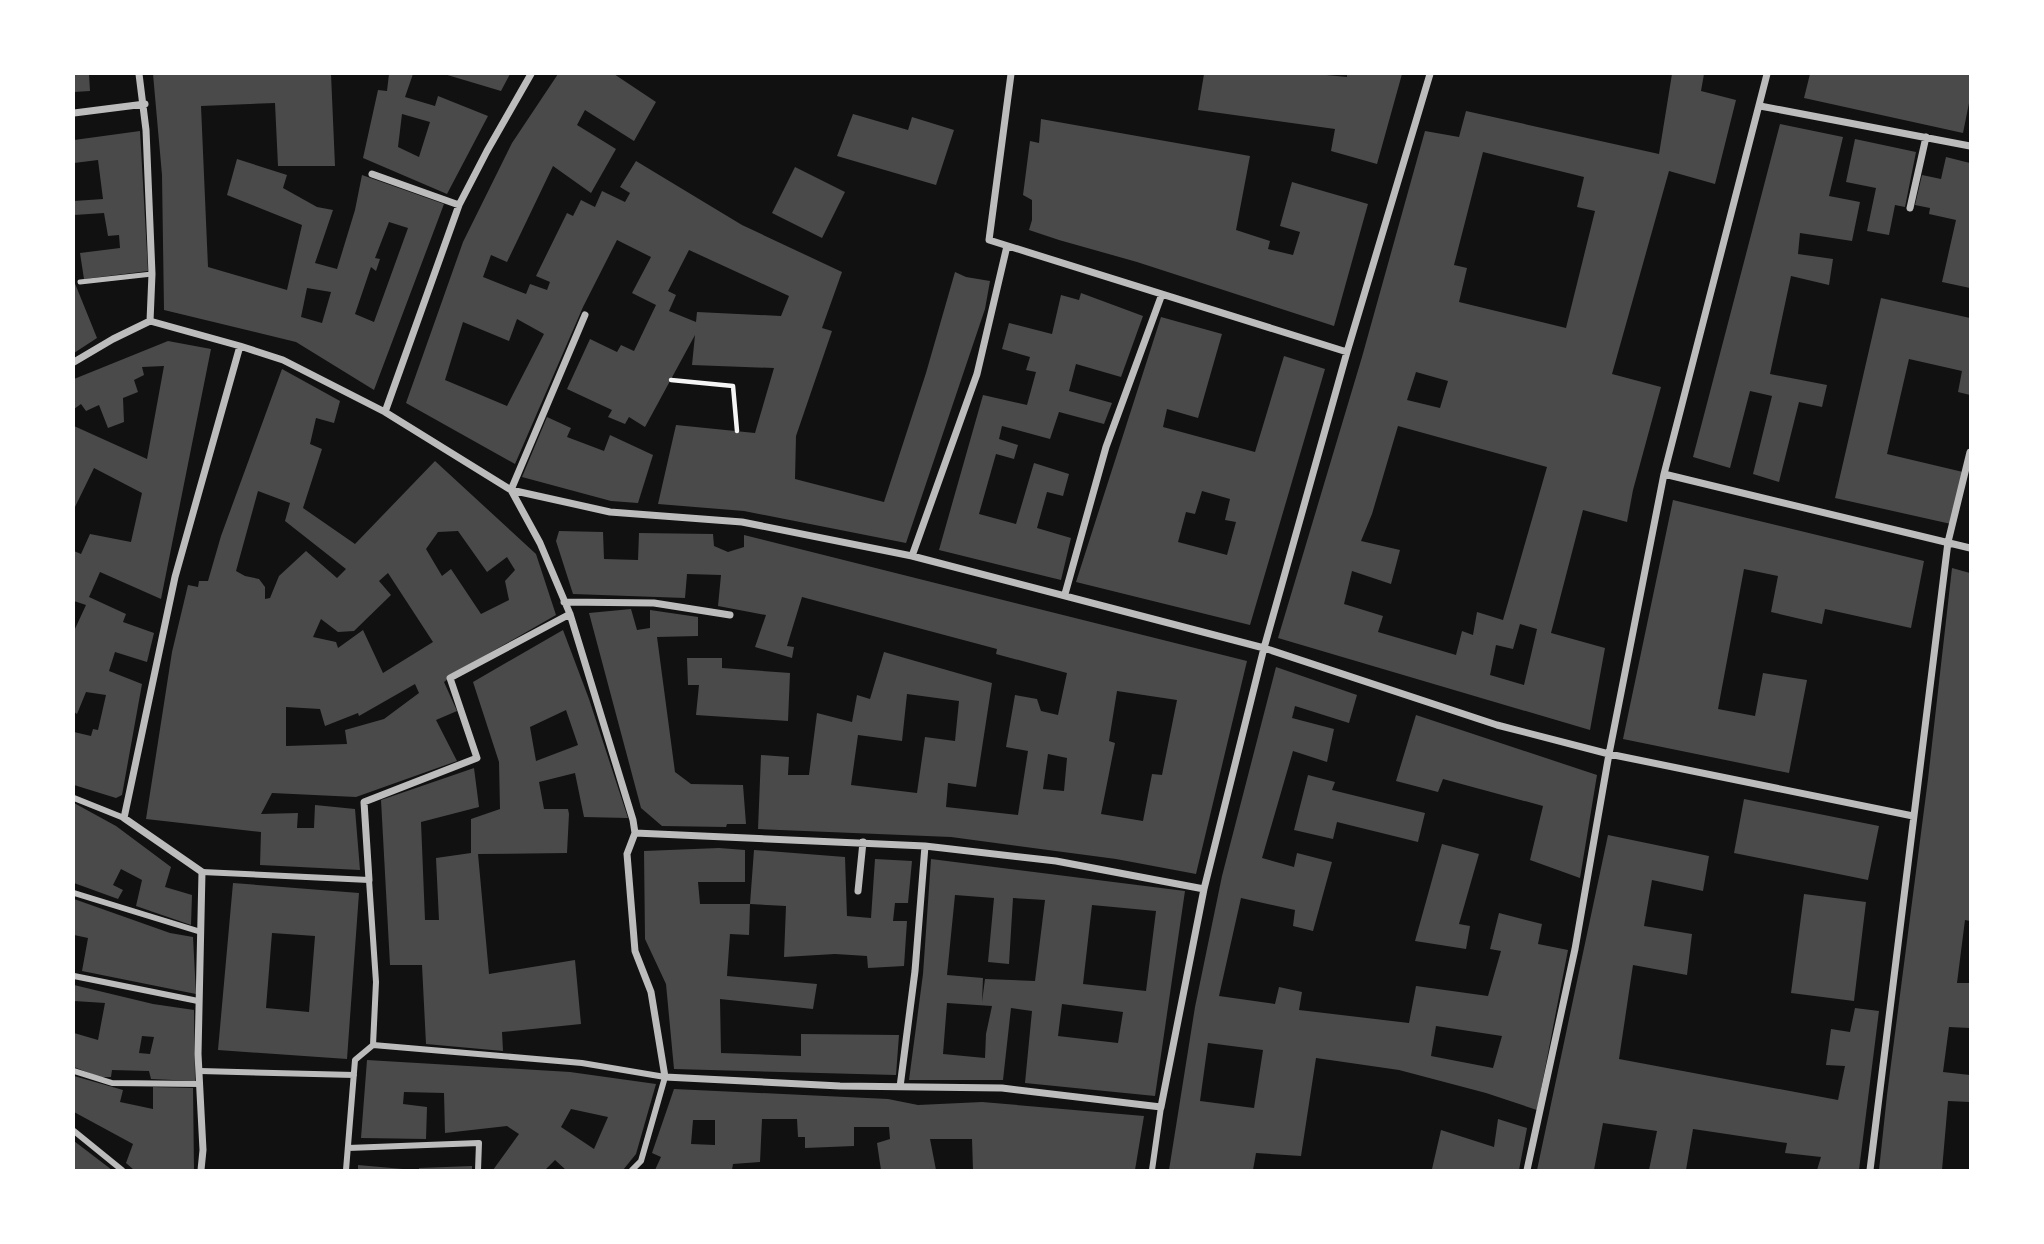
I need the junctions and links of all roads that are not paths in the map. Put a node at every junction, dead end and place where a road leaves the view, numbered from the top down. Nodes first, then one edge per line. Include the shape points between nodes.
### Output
1 (139, 74) edge
2 (531, 74) edge
3 (1011, 74) edge
4 (1430, 74) edge
5 (1767, 74) edge
6 (145, 104) junction
7 (1760, 106) junction
8 (74, 113) edge
9 (1926, 138) junction
10 (1970, 146) edge
11 (372, 174) dead end
12 (459, 205) junction
13 (1910, 208) dead end
14 (1007, 246) junction
15 (152, 274) junction
16 (80, 282) dead end
17 (1162, 294) junction
18 (585, 315) dead end
19 (150, 321) junction
20 (240, 346) junction
21 (1347, 352) junction
22 (74, 362) edge
23 (385, 412) junction
24 (1970, 453) edge
25 (1664, 474) junction
26 (511, 490) junction
27 (1948, 542) junction
28 (1970, 548) edge
29 (912, 556) junction
30 (1065, 594) junction
31 (564, 602) junction
32 (570, 614) junction
33 (730, 615) dead end
34 (1264, 648) junction
35 (1609, 754) junction
36 (74, 798) edge
37 (1913, 816) junction
38 (124, 818) junction
39 (635, 833) junction
40 (863, 842) junction
41 (925, 846) junction
42 (202, 872) junction
43 (369, 880) junction
44 (1204, 889) junction
45 (858, 891) dead end
46 (74, 893) edge
47 (201, 932) junction
48 (74, 976) edge
49 (198, 1001) junction
50 (373, 1045) junction
51 (74, 1071) edge
52 (200, 1071) junction
53 (354, 1075) junction
54 (665, 1077) junction
55 (200, 1084) junction
56 (900, 1087) junction
57 (1161, 1107) junction
58 (74, 1131) edge
59 (348, 1148) junction
60 (122, 1171) edge
61 (201, 1171) edge
62 (346, 1171) edge
63 (478, 1171) edge
64 (632, 1171) edge
65 (1152, 1171) edge
66 (1527, 1171) edge
67 (1870, 1171) edge

1 - 6 street
2 - 12 street
3 - 14 street via 989,240
4 - 21 street
5 - 7 street
6 - 8 street
6 - 15 street
7 - 9 street
7 - 25 street
9 - 10 street
9 - 13 street
11 - 12 street
12 - 23 street
14 - 17 street
14 - 29 street via 977,374
15 - 16 lane
15 - 19 street
17 - 21 street
17 - 30 street via 1106,447
18 - 26 street
19 - 20 street
19 - 22 street
20 - 23 street via 283,360
20 - 38 street via 175,577
21 - 34 street
23 - 26 street
24 - 27 street
25 - 27 street
25 - 35 street
26 - 29 street via 610,512 742,522
26 - 31 street via 540,543
27 - 28 street
27 - 37 street
29 - 30 street
30 - 34 street
31 - 32 street
31 - 33 street via 654,603
32 - 39 street
32 - 43 street via 450,678 477,758 364,802
34 - 35 street via 1497,725
34 - 44 street
35 - 37 street
35 - 66 street via 1575,949
36 - 38 street
37 - 67 street
38 - 42 street
39 - 40 street
39 - 54 street via 627,854 635,951 651,992
40 - 41 street
40 - 45 street
41 - 44 street via 1056,860
41 - 56 street
42 - 43 street
42 - 47 street
43 - 50 street via 376,982
44 - 57 street
46 - 47 street
47 - 49 street
48 - 49 street
49 - 52 street
50 - 53 street via 355,1060
50 - 54 street via 582,1063
51 - 55 street via 112,1083
52 - 53 street
52 - 55 street
53 - 59 street
54 - 56 street
54 - 64 street via 641,1160
55 - 61 street
56 - 57 street via 1002,1088
57 - 65 street
58 - 60 street
59 - 62 street
59 - 63 street via 479,1143

